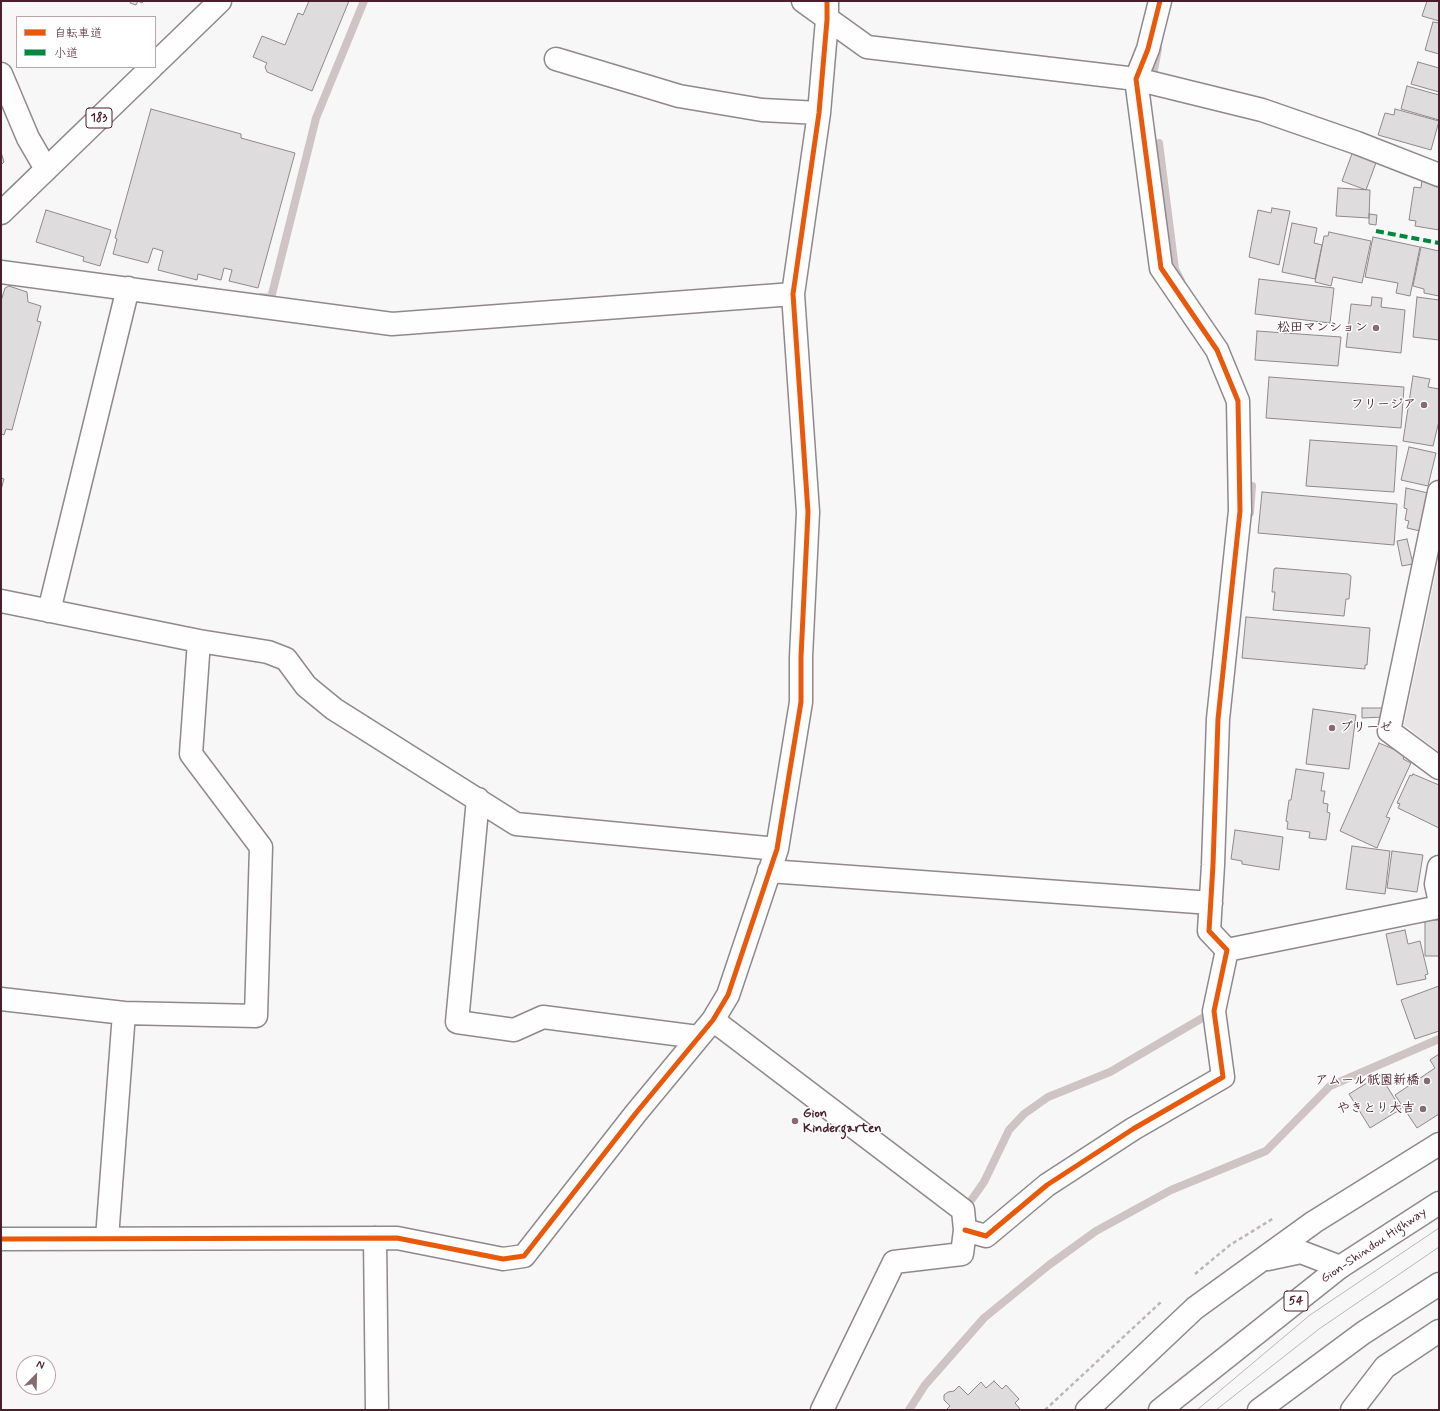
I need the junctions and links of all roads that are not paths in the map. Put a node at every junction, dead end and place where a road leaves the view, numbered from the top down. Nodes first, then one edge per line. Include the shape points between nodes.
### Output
1 (220, 1) edge
2 (803, 1) edge
3 (1160, 1) edge
4 (827, 11) edge
5 (556, 59) dead end
6 (156, 63) edge
7 (151, 68) edge
8 (1, 74) edge
9 (1136, 79) junction
10 (819, 113) junction
11 (46, 170) junction
12 (1439, 175) edge
13 (1, 214) edge
14 (1, 272) edge
15 (128, 288) junction
16 (793, 294) junction
17 (1439, 492) edge
18 (1, 601) edge
19 (49, 611) junction
20 (198, 641) junction
21 (1439, 768) edge
22 (478, 800) junction
23 (777, 849) junction
24 (1439, 867) edge
25 (769, 871) junction
26 (1439, 898) edge
27 (1210, 903) junction
28 (1439, 907) edge
29 (1227, 950) junction
30 (1, 999) edge
31 (124, 1013) junction
32 (712, 1020) junction
33 (698, 1037) junction
34 (1439, 1144) edge
35 (1439, 1203) edge
36 (965, 1230) junction
37 (107, 1238) junction
38 (375, 1238) junction
39 (1, 1239) edge
40 (1258, 1262) junction
41 (1340, 1267) junction
42 (1439, 1284) edge
43 (1439, 1331) edge
44 (377, 1410) edge
45 (822, 1410) edge
46 (1088, 1410) edge
47 (1160, 1410) edge
48 (1259, 1410) edge
49 (1352, 1410) edge

1 - 6 main road
2 - 4 main road
3 - 9 main road via 1148,49
4 - 9 main road via 867,47
4 - 10 main road
5 - 10 main road via 679,96 762,110
7 - 11 main road, 183
8 - 11 main road via 28,138
9 - 12 main road via 1262,110
9 - 27 main road via 1161,268 1217,350 1238,401 1240,511 1218,719
10 - 16 main road
11 - 13 main road, 183
14 - 15 main road
15 - 16 main road via 392,324
15 - 19 main road
16 - 23 main road via 808,512 801,702
17 - 21 main road via 1389,731
18 - 19 main road
19 - 20 main road
20 - 22 main road via 268,652 286,659 306,686 334,709
20 - 31 main road via 191,754 261,847 256,1016
22 - 23 main road via 516,824
22 - 33 main road via 457,1022 514,1030 543,1017
23 - 25 main road
24 - 26 main road via 1436,884
25 - 27 main road
25 - 32 main road via 728,995
27 - 29 main road via 1209,931
28 - 29 main road
29 - 36 main road via 1214,1011 1223,1077 1133,1129 1047,1185 986,1236
30 - 31 main road
31 - 37 main road
32 - 33 main road
32 - 36 main road via 963,1210
33 - 38 main road via 524,1256 503,1259 397,1238
34 - 40 main road via 1314,1222
35 - 41 main road, Gion-Shindou Highway / 54
36 - 45 main road via 962,1254 894,1262
37 - 38 main road
37 - 39 main road
38 - 44 main road
40 - 41 main road via 1301,1252
40 - 46 main road via 1196,1308
41 - 47 main road, Gion-Shindou Highway / 54
42 - 48 main road via 1363,1333
43 - 49 main road via 1385,1367

